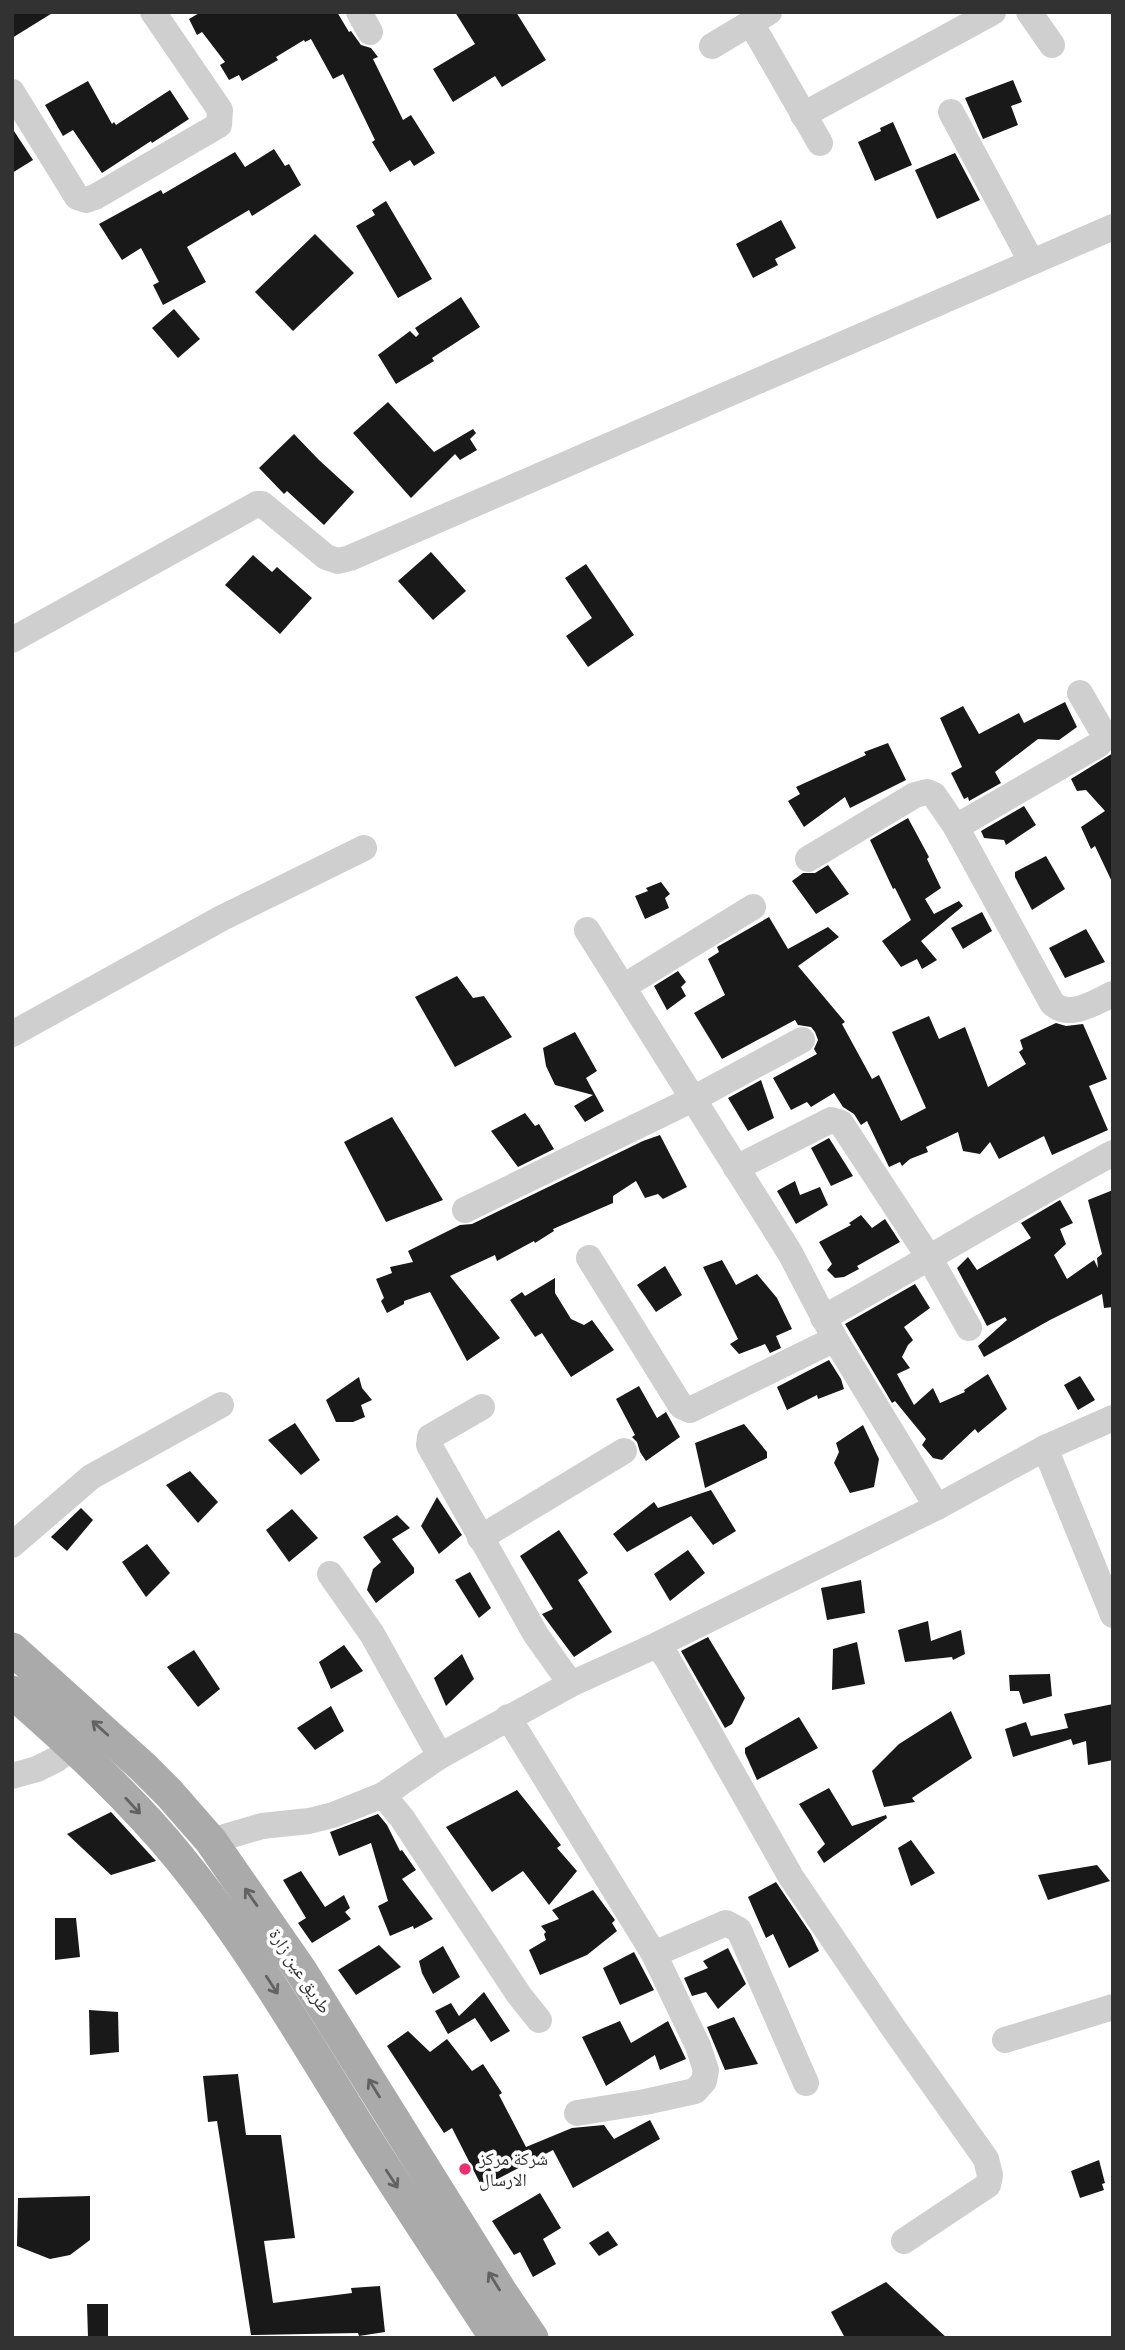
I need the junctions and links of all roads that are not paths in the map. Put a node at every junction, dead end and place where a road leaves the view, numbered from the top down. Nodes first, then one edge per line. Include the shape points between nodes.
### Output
1 (153, 12) edge
2 (993, 12) edge
3 (1029, 12) edge
4 (760, 18) edge
5 (1052, 45) dead end
6 (712, 46) dead end
7 (12, 92) edge
8 (951, 112) dead end
9 (803, 115) junction
10 (820, 143) dead end
11 (1113, 227) edge
12 (1031, 261) junction
13 (12, 640) edge
14 (1080, 692) dead end
15 (956, 827) junction
16 (364, 848) dead end
17 (808, 859) dead end
18 (753, 907) dead end
19 (587, 929) dead end
20 (623, 987) junction
21 (1113, 994) edge
22 (12, 1034) edge
23 (802, 1040) dead end
24 (693, 1099) junction
25 (1113, 1153) edge
26 (736, 1168) junction
27 (466, 1210) dead end
28 (589, 1258) dead end
29 (930, 1259) junction
30 (829, 1328) junction
31 (969, 1328) dead end
32 (221, 1405) dead end
33 (482, 1407) dead end
34 (1113, 1418) edge
35 (1045, 1448) junction
36 (624, 1451) dead end
37 (937, 1507) junction
38 (480, 1538) junction
39 (12, 1545) edge
40 (330, 1574) dead end
41 (1113, 1615) edge
42 (657, 1645) junction
43 (12, 1649) edge
44 (571, 1684) junction
45 (12, 1692) edge
46 (508, 1717) junction
47 (74, 1746) junction
48 (440, 1756) junction
49 (12, 1776) edge
50 (383, 1794) junction
51 (211, 1841) junction
52 (654, 1954) junction
53 (1113, 2007) edge
54 (539, 2020) dead end
55 (1004, 2040) dead end
56 (806, 2083) dead end
57 (577, 2113) dead end
58 (904, 2241) dead end
59 (496, 2338) edge
60 (532, 2338) edge

1 - 7 street via 219,110 219,124 95,197 77,197
2 - 9 street
3 - 5 street
4 - 6 street
4 - 9 street
8 - 12 street
9 - 10 street
11 - 12 street
12 - 13 street via 351,558 338,561 326,557 262,504 252,506
14 - 15 street via 1103,740
15 - 17 street via 934,795 915,794
15 - 21 street via 1057,1008 1075,1010
16 - 22 street via 222,918
18 - 20 street
19 - 20 street
20 - 24 street
23 - 24 street
24 - 26 street
24 - 27 street
25 - 29 street
26 - 29 street via 837,1120
26 - 30 street via 790,1253
28 - 30 street via 685,1410 758,1379
29 - 30 street
29 - 31 street
30 - 37 street
32 - 39 street via 91,1477
33 - 38 street via 429,1441
34 - 35 street
35 - 37 street
35 - 41 street
36 - 38 street
37 - 42 street
38 - 44 street via 536,1635
40 - 48 street via 372,1634
42 - 44 street
42 - 58 street via 791,1877 986,2159 988,2185
51 -> 43 main road, طريق عين زارة via 152,1776
44 - 46 street
45 - 47 main road, طريق عين زارة
46 - 48 street
46 - 52 street
47 - 49 street via 37,1769
47 -> 59 main road, طريق عين زارة via 146,1819 240,1938
48 - 50 street
50 - 51 street via 333,1815 262,1826
50 - 54 street
60 -> 51 main road, طريق عين زارة via 301,1971
52 - 56 street via 726,1923 739,1930
52 - 57 street via 698,2046 706,2070 704,2081 695,2091
53 - 55 street

